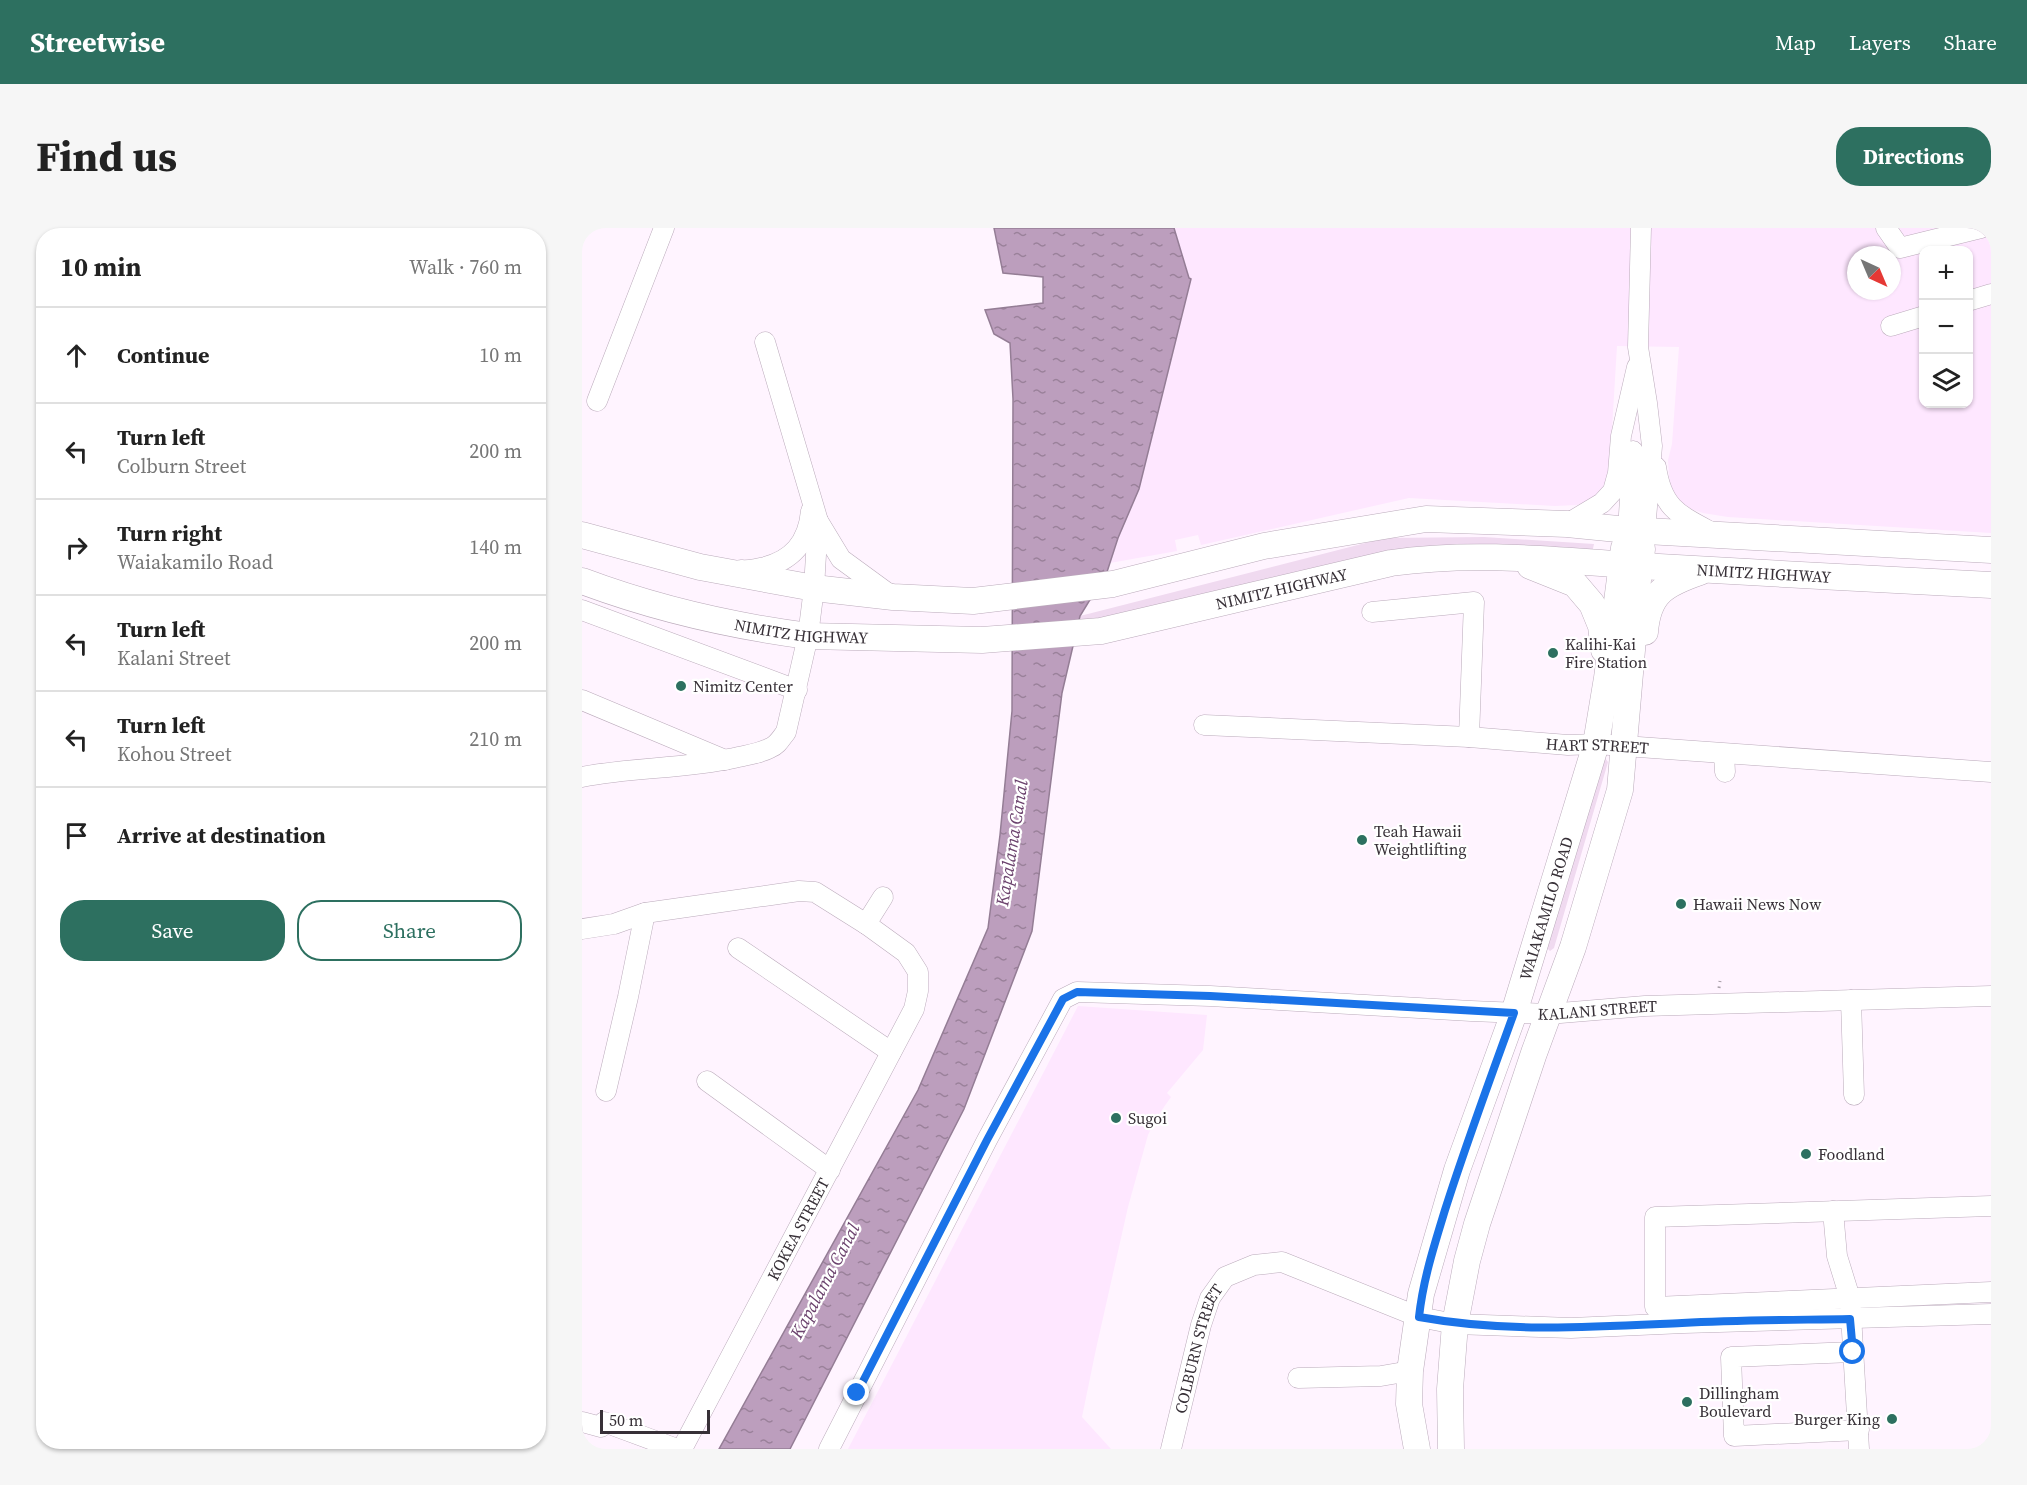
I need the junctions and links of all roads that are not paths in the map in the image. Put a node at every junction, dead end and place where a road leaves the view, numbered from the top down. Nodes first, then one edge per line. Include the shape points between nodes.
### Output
1 (664, 228) edge
2 (1641, 228) edge
3 (1886, 228) edge
4 (1981, 228) edge
5 (1991, 294) edge
6 (1971, 300) edge
7 (1919, 317) edge
8 (1891, 326) dead end
9 (765, 342) dead end
10 (1640, 356) junction
11 (597, 400) dead end
12 (1652, 446) junction
13 (812, 496) junction
14 (818, 521) junction
15 (1567, 524) junction
16 (1636, 530) junction
17 (1713, 533) junction
18 (582, 536) edge
19 (1991, 550) edge
20 (1505, 556) junction
21 (1631, 565) junction
22 (700, 567) junction
23 (1706, 570) junction
24 (582, 581) edge
25 (1991, 585) edge
26 (814, 588) junction
27 (893, 597) junction
28 (582, 610) edge
29 (1372, 612) dead end
30 (808, 636) junction
31 (1618, 683) junction
32 (797, 690) junction
33 (582, 700) edge
34 (1204, 725) dead end
35 (1469, 737) junction
36 (1596, 744) junction
37 (1624, 746) junction
38 (725, 760) junction
39 (1991, 772) edge
40 (582, 777) edge
41 (883, 897) dead end
42 (645, 914) junction
43 (866, 924) junction
44 (582, 929) edge
45 (738, 948) dead end
46 (1991, 996) edge
47 (1851, 1000) junction
48 (1514, 1013) junction
49 (1548, 1014) junction
50 (891, 1052) junction
51 (707, 1082) dead end
52 (606, 1091) dead end
53 (1854, 1095) dead end
54 (830, 1170) junction
55 (1991, 1206) edge
56 (1833, 1211) junction
57 (1991, 1292) edge
58 (1850, 1298) junction
59 (1684, 1314) junction
60 (1991, 1314) edge
61 (1419, 1317) junction
62 (1850, 1319) junction
63 (1455, 1324) junction
64 (1853, 1352) junction
65 (1410, 1371) junction
66 (1298, 1377) dead end
67 (582, 1422) edge
68 (1859, 1439) edge
69 (677, 1449) edge
70 (682, 1449) edge
71 (829, 1449) edge
72 (1171, 1449) edge
73 (1417, 1449) edge
74 (1451, 1449) edge

1 - 11 street
2 - 10 street, WAIAKAMILO ROAD
3 - 4 street via 1900,248
5 - 6 street
7 - 8 street
9 - 13 street
10 - 12 street, WAIAKAMILO ROAD
10 - 15 street via 1613,491 1602,503
10 - 16 street, WAIAKAMILO ROAD
12 - 16 street, WAIAKAMILO ROAD
12 - 17 street via 1658,484 1666,502 1684,518
13 - 14 street
13 - 22 street via 810,524 800,544 777,564 747,571
14 - 26 street
14 - 27 street via 841,559
15 - 16 main road
15 - 27 main road via 1426,519 1264,546 1113,584 973,600
16 - 17 main road
16 - 21 main road, WAIAKAMILO ROAD
17 - 19 main road
18 - 22 main road
20 - 21 main road, NIMITZ HIGHWAY
20 - 30 main road, NIMITZ HIGHWAY via 1391,563 1101,631 982,640
20 - 31 main road via 1575,584 1592,604
21 - 23 main road, NIMITZ HIGHWAY
21 - 31 main road, WAIAKAMILO ROAD
22 - 26 main road
23 - 25 main road, NIMITZ HIGHWAY
23 - 31 main road via 1676,580 1660,591 1646,619 1643,651
24 - 30 main road, NIMITZ HIGHWAY via 685,613
26 - 27 main road
26 - 30 street
28 - 32 street
29 - 35 street via 1474,602
30 - 32 street
31 - 36 main road, WAIAKAMILO ROAD
31 - 37 main road, WAIAKAMILO ROAD
32 - 38 street via 786,732 778,743
33 - 38 street
34 - 35 street, HART STREET
35 - 36 street, HART STREET
36 - 37 street, HART STREET
36 - 48 main road, WAIAKAMILO ROAD
37 - 39 street, HART STREET via 1724,763
37 - 49 main road, WAIAKAMILO ROAD via 1620,790 1573,947
38 - 40 street
41 - 43 street
42 - 43 street via 799,891 814,892
42 - 44 street
42 - 52 street
43 - 50 street, KOKEA STREET via 906,953 918,972 914,1009
45 - 50 street
46 - 47 street, KALANI STREET
47 - 49 street, KALANI STREET via 1645,1006
47 - 53 street
48 - 49 street, KALANI STREET
48 - 61 main road, WAIAKAMILO ROAD via 1457,1170 1429,1263
48 - 71 street, KALANI STREET via 1210,996 1077,992 1063,999
49 - 63 main road, WAIAKAMILO ROAD via 1477,1224
50 - 54 street, KOKEA STREET
51 - 54 street
54 - 70 street, KOKEA STREET
55 - 56 street
56 - 58 street via 1837,1256
56 - 59 street via 1655,1217 1655,1307
57 - 58 street
58 - 59 street
58 - 62 street
59 - 62 street, COLBURN STREET
59 - 63 street, COLBURN STREET via 1571,1328
60 - 62 street, COLBURN STREET
61 - 63 street, COLBURN STREET
61 - 65 main road, WAIAKAMILO ROAD
61 - 72 street, COLBURN STREET via 1282,1262 1254,1265 1225,1277 1210,1298 1201,1325
62 - 64 street
63 - 74 main road, WAIAKAMILO ROAD
64 - 68 street
64 - 68 street via 1731,1357 1734,1436
65 - 66 street via 1381,1376
65 - 73 main road, WAIAKAMILO ROAD via 1409,1404
67 - 69 street via 601,1427 604,1422

